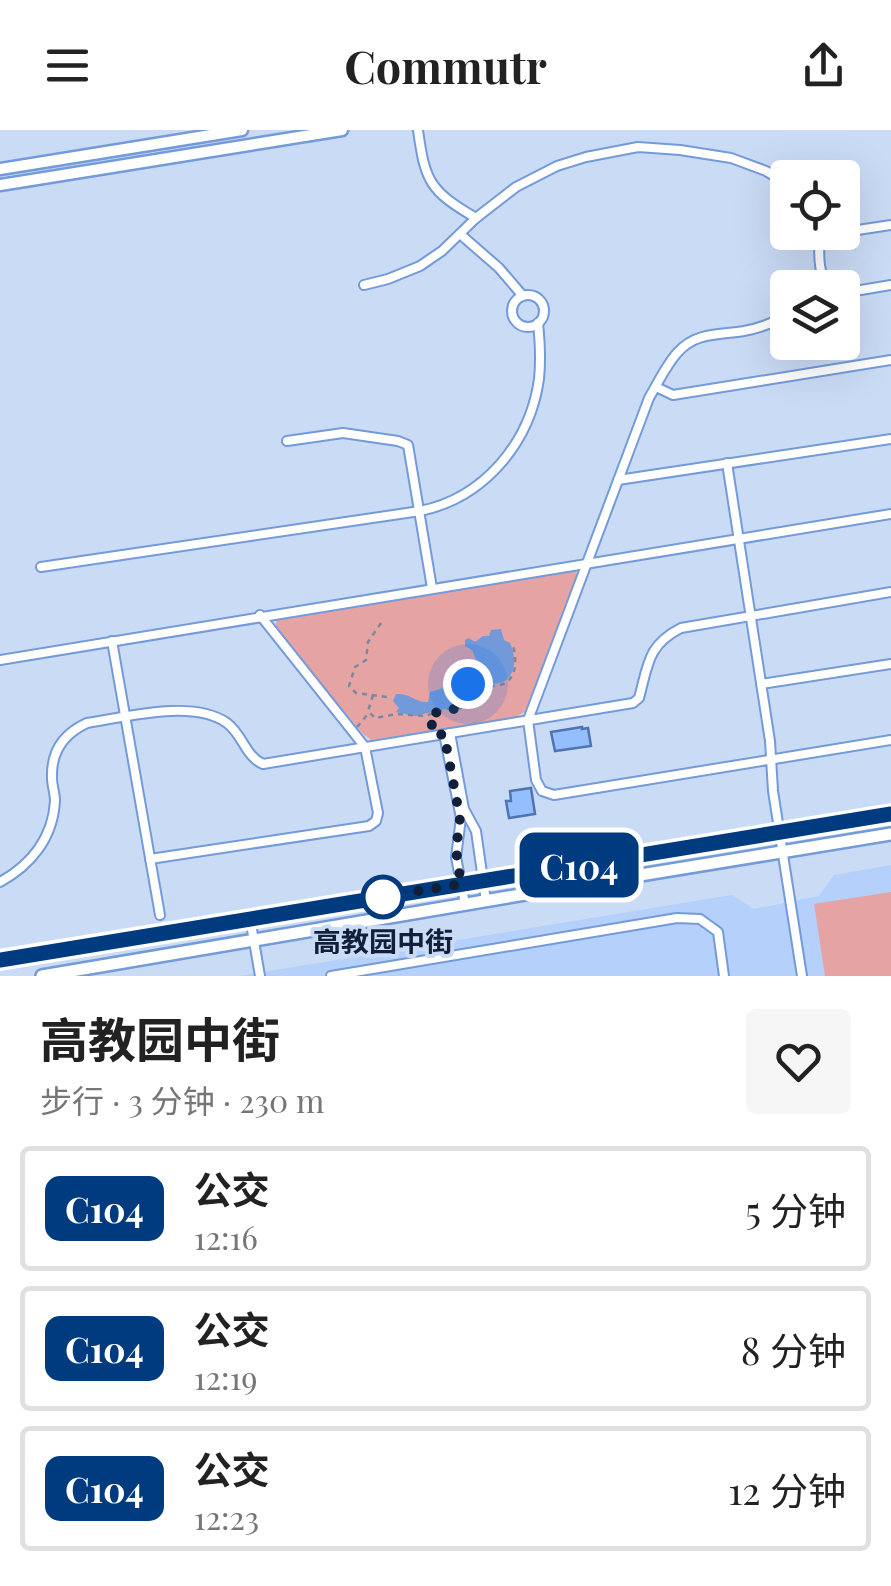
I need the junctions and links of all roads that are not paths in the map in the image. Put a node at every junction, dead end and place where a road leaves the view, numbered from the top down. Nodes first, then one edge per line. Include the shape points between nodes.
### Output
1 (242, 130) edge
2 (342, 130) edge
3 (418, 130) edge
4 (0, 168) edge
5 (770, 173) edge
6 (0, 185) edge
7 (476, 218) junction
8 (891, 225) edge
9 (860, 229) edge
10 (460, 234) junction
11 (364, 284) dead end
12 (891, 285) edge
13 (860, 290) edge
14 (522, 296) junction
15 (538, 323) junction
16 (770, 324) edge
17 (891, 360) edge
18 (656, 387) junction
19 (891, 439) edge
20 (286, 441) dead end
21 (726, 463) junction
22 (618, 480) junction
23 (420, 510) junction
24 (891, 514) edge
25 (738, 539) junction
26 (587, 562) junction
27 (41, 567) dead end
28 (432, 588) junction
29 (891, 592) edge
30 (750, 615) junction
31 (260, 616) junction
32 (112, 641) junction
33 (0, 660) edge
34 (891, 664) edge
35 (762, 684) junction
36 (125, 718) junction
37 (528, 720) junction
38 (443, 734) junction
39 (891, 740) edge
40 (365, 747) junction
41 (770, 759) junction
42 (891, 814) edge
43 (780, 832) junction
44 (891, 834) edge
45 (784, 852) junction
46 (150, 859) junction
47 (483, 880) junction
48 (0, 882) edge
49 (461, 884) junction
50 (486, 901) junction
51 (465, 904) junction
52 (160, 916) dead end
53 (250, 918) junction
54 (254, 941) junction
55 (0, 960) edge
56 (42, 976) edge
57 (260, 976) edge
58 (330, 976) edge
59 (724, 976) edge
60 (802, 976) edge

1 - 4 street
2 - 6 street
3 - 7 street via 432,185
5 - 7 street via 732,158 638,147 558,166
7 - 10 street
8 - 9 street
10 - 11 street via 420,266
10 - 14 street
12 - 13 street
14 - 15 street via 543,304
14 - 15 street via 514,305 515,319
15 - 23 street via 538,386 511,451 470,491
16 - 18 street via 697,338 680,350
17 - 18 street via 671,395
18 - 22 street
19 - 21 street
20 - 23 street via 339,433 404,443
21 - 22 street
21 - 25 street
22 - 26 street
23 - 27 street
23 - 28 street
24 - 25 street
25 - 26 street
25 - 30 street
26 - 28 street
26 - 37 street
28 - 31 street
29 - 30 street
30 - 35 street
30 - 37 street via 694,624 667,636 648,660 635,702
31 - 32 street
31 - 40 street
32 - 33 street
32 - 36 street
34 - 35 street
35 - 41 street
36 - 40 street via 178,710 210,715 232,727 263,764
36 - 46 street
36 - 48 street via 87,723 60,743 44,841
37 - 38 street
37 - 41 street via 536,780 551,795
38 - 40 street
38 - 47 street via 476,831
38 - 49 street via 460,818
39 - 41 street
40 - 46 street via 378,812 374,824
41 - 43 street
42 - 43 main road
43 - 45 street
43 - 47 main road
44 - 45 main road
45 - 50 main road
45 - 60 street
46 - 52 street
47 - 49 main road
47 - 50 street
49 - 51 street
49 - 53 main road
50 - 51 main road
51 - 54 main road
53 - 54 street
53 - 55 main road
54 - 56 main road
54 - 57 street
58 - 59 street via 677,918 700,919 718,932

